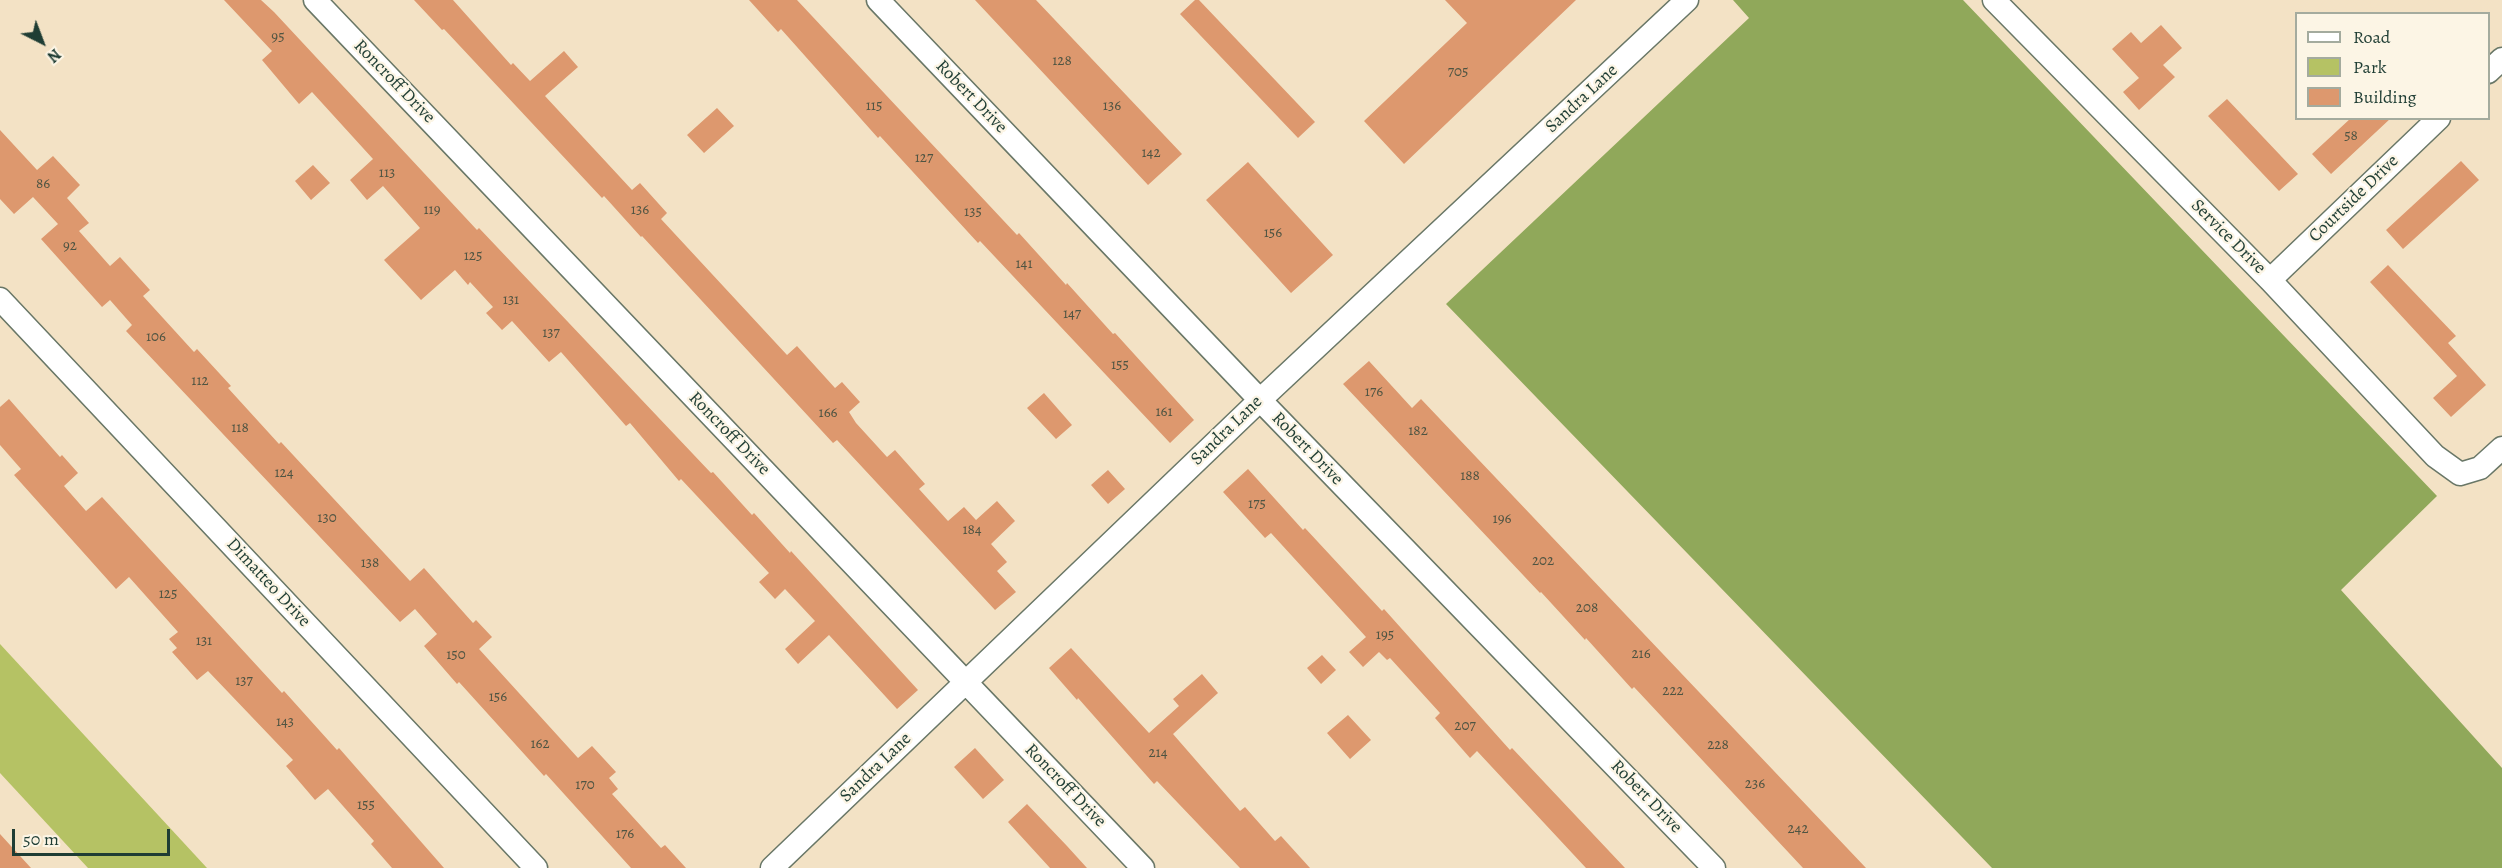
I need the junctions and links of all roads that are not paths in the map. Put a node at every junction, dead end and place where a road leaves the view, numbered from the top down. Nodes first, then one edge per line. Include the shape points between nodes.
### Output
1 (315, 0) edge
2 (878, 0) edge
3 (1687, 0) edge
4 (1994, 0) edge
5 (2502, 59) edge
6 (2490, 70) edge
7 (2437, 120) edge
8 (2270, 279) junction
9 (0, 298) edge
10 (1260, 400) junction
11 (2502, 448) edge
12 (965, 682) junction
13 (536, 868) edge
14 (772, 868) edge
15 (1143, 868) edge
16 (1714, 868) edge

1 - 12 street, Roncroff Drive
2 - 10 street, Robert Drive
3 - 10 street, Sandra Lane
4 - 8 street, Service Drive
5 - 6 street
7 - 8 street, Courtside Drive
8 - 11 street, Service Drive via 2435,456 2460,474 2480,468
9 - 13 street, Dimatteo Drive
10 - 12 street, Sandra Lane
10 - 16 street, Robert Drive
12 - 14 street, Sandra Lane
12 - 15 street, Roncroff Drive

